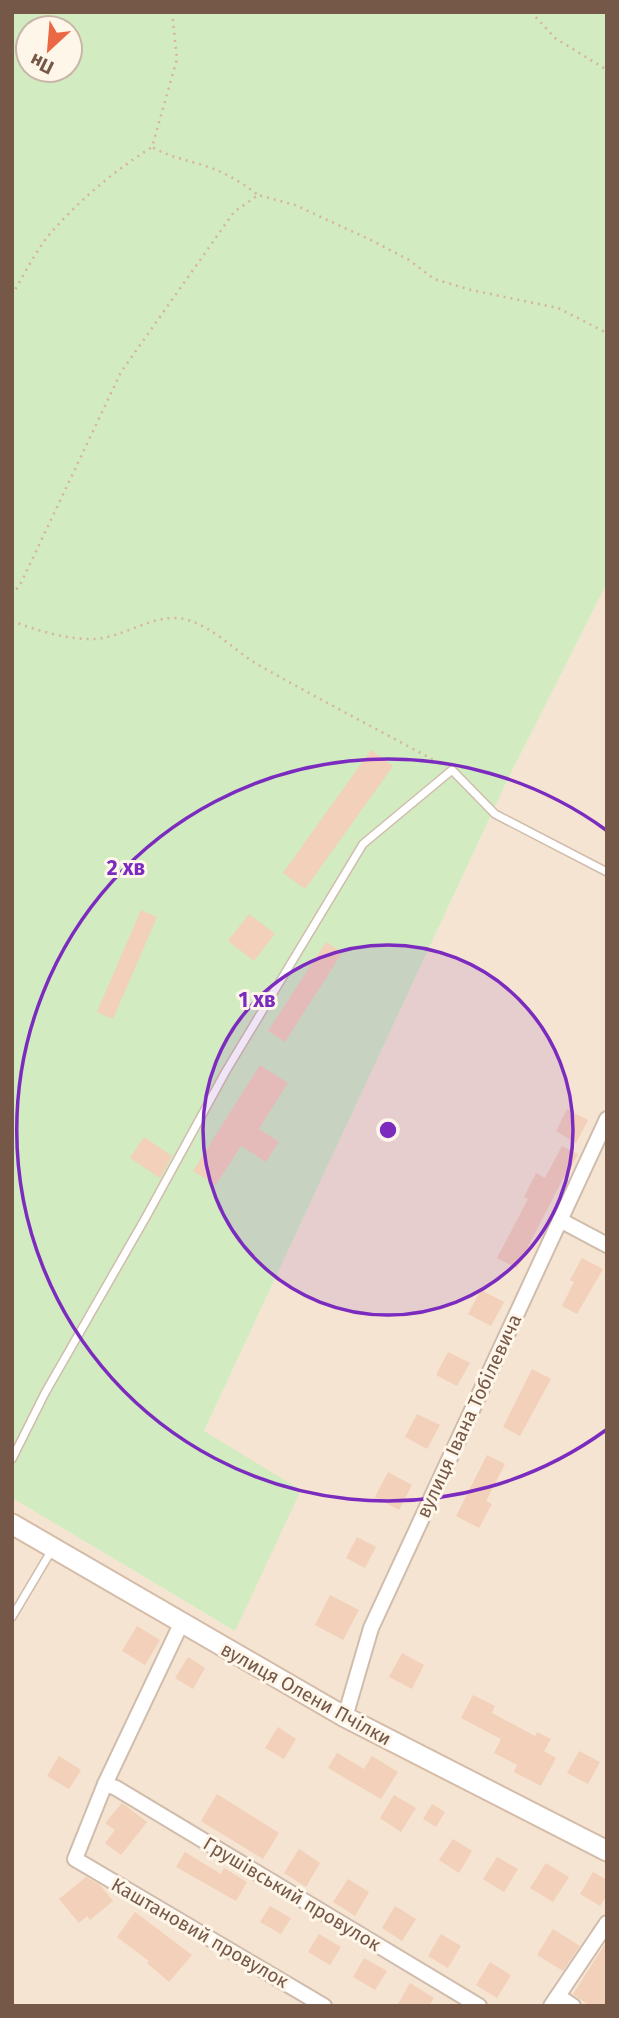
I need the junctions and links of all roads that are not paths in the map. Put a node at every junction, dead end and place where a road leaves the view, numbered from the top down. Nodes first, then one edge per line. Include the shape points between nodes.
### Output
1 (607, 872) edge
2 (607, 1119) edge
3 (560, 1220) junction
4 (607, 1245) edge
5 (12, 1459) edge
6 (12, 1524) edge
7 (54, 1546) junction
8 (12, 1617) edge
9 (181, 1624) junction
10 (345, 1717) junction
11 (105, 1784) junction
12 (607, 1851) edge
13 (607, 1923) edge
14 (554, 2001) edge
15 (324, 2006) edge
16 (479, 2006) edge
17 (573, 2006) edge

1 - 5 lane via 495,814 452,770 363,844 226,1071
2 - 3 street, вулиця Івана Тобілевича
3 - 4 street
3 - 10 street, вулиця Івана Тобілевича via 371,1628
6 - 7 street, вулиця Олени Пчілки
7 - 8 lane
7 - 9 street, вулиця Олени Пчілки
9 - 10 street, вулиця Олени Пчілки
9 - 11 street
10 - 12 street, вулиця Олени Пчілки
11 - 15 street, Каштановий провулок via 75,1860
11 - 16 street, Грушівський провулок
13 - 14 street
14 - 17 street

